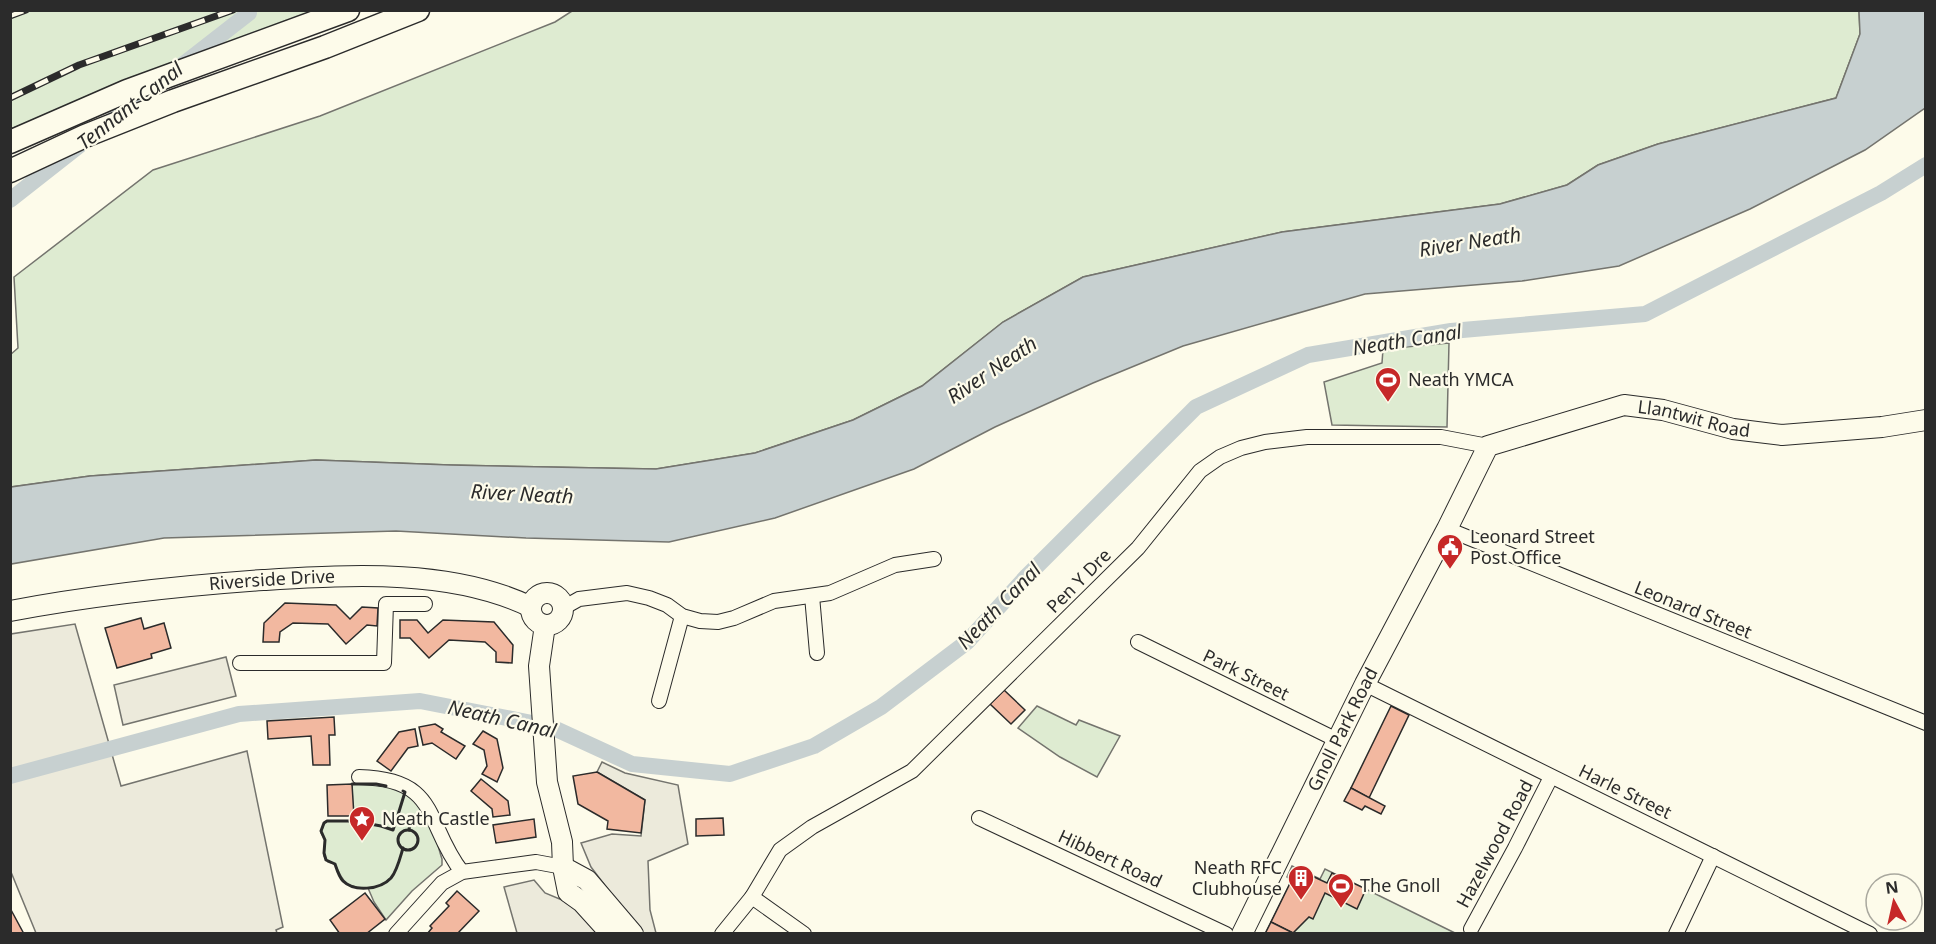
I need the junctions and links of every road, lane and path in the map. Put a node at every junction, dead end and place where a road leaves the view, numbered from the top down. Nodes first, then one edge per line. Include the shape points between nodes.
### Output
1 (348, 10) edge
2 (418, 10) edge
3 (10, 142) edge
4 (10, 171) edge
5 (1926, 420) edge
6 (1488, 446) junction
7 (1448, 529) junction
8 (934, 560) dead end
9 (812, 596) junction
10 (425, 604) dead end
11 (531, 607) junction
12 (563, 608) junction
13 (10, 611) edge
14 (682, 616) junction
15 (545, 625) junction
16 (1138, 642) dead end
17 (817, 653) dead end
18 (240, 663) dead end
19 (1365, 684) junction
20 (659, 701) dead end
21 (1926, 723) edge
22 (1337, 740) junction
23 (360, 777) dead end
24 (1551, 777) junction
25 (979, 818) dead end
26 (1713, 856) junction
27 (563, 867) junction
28 (462, 872) junction
29 (752, 897) junction
30 (1471, 929) dead end
31 (396, 933) edge
32 (611, 933) edge
33 (633, 933) edge
34 (722, 933) edge
35 (804, 933) edge
36 (1226, 933) edge
37 (1242, 933) edge
38 (1676, 933) edge
39 (1869, 933) edge

1 - 3 highway via 128,91
2 - 4 highway via 85,136
5 - 6 main road, Llantwit Road via 1782,435 1733,429 1663,410 1624,405
6 - 7 main road
6 - 29 street, Pen Y Dre via 1441,437 1307,437 1265,442 1220,457 1200,471 1138,548 912,771 812,827 780,850
7 - 19 main road, Gnoll Park Road
7 - 21 street, Leonard Street
8 - 9 street via 895,565 830,593
9 - 14 street via 774,601 718,622
9 - 17 street
10 - 18 street via 386,604 384,663
11 - 12 main road via 539,594 550,593 560,598
11 - 13 main road, Riverside Drive via 460,583 345,577 176,586
11 - 15 main road, Riverside Drive via 533,617
12 - 14 street via 579,599 627,593 667,605
12 - 15 main road via 556,623
14 - 20 street
15 - 27 main road via 539,666 543,733 547,782 562,842
16 - 22 street, Park Street
19 - 22 main road, Gnoll Park Road
19 - 24 street, Harle Street
22 - 37 main road, Gnoll Park Road
23 - 28 street via 379,777 414,791 426,803
24 - 26 street, Harle Street
24 - 30 street, Hazelwood Road
25 - 36 street, Hibbert Road
26 - 38 street
26 - 39 street, Harle Street
27 - 28 street via 536,862
27 - 32 main road via 568,892
27 - 33 main road via 587,880
28 - 31 street via 442,882
29 - 34 street, Pen Y Dre
29 - 35 street

